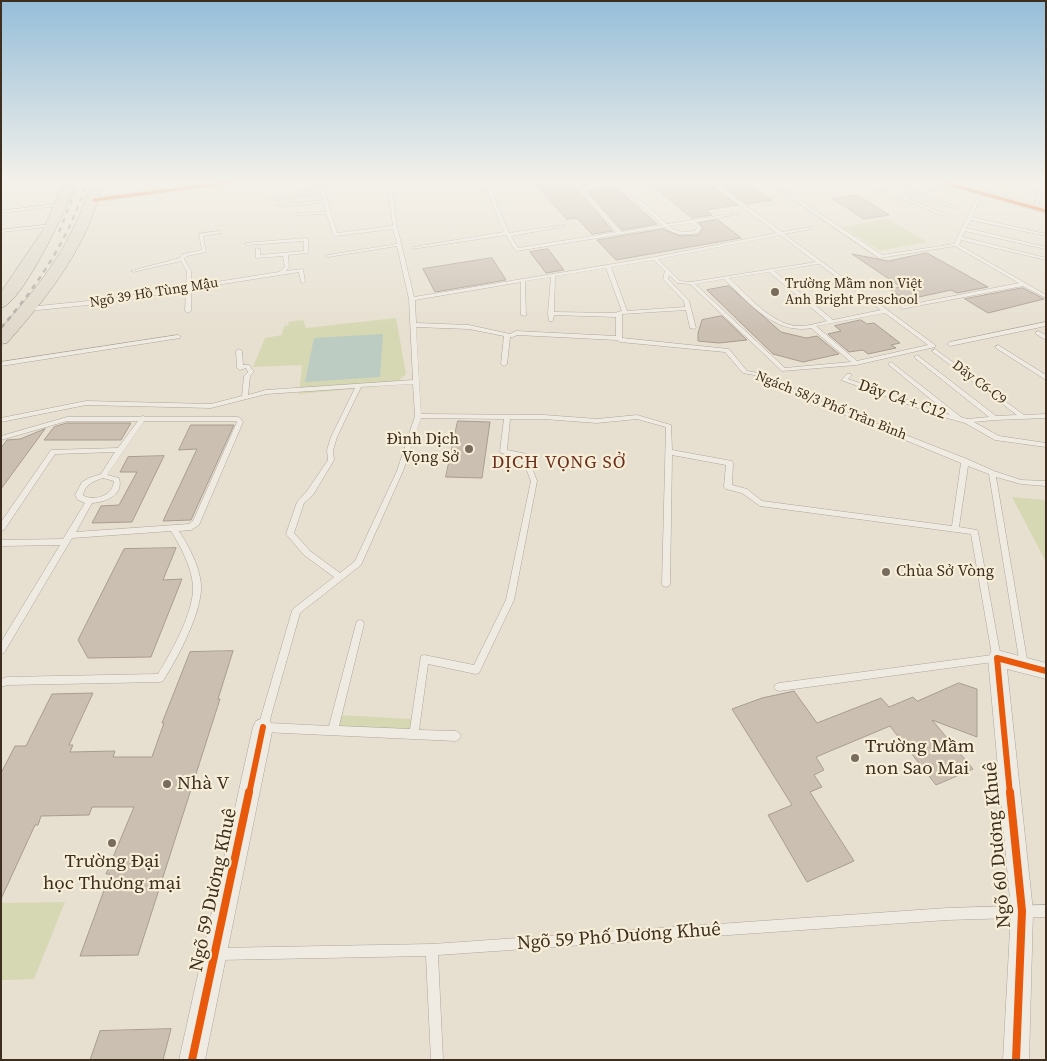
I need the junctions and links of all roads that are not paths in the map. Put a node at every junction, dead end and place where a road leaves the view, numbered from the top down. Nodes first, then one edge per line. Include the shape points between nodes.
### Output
1 (50, 232) edge
2 (81, 232) edge
3 (219, 232) dead end
4 (334, 232) edge
5 (361, 232) edge
6 (395, 232) edge
7 (525, 232) edge
8 (629, 232) edge
9 (677, 232) edge
10 (696, 232) edge
11 (777, 232) edge
12 (792, 232) edge
13 (843, 232) edge
14 (963, 232) edge
15 (975, 232) edge
16 (1030, 232) edge
17 (620, 233) joint
18 (507, 234) junction
19 (780, 234) junction
20 (1046, 235) edge
21 (959, 238) junction
22 (1016, 241) junction
23 (247, 244) dead end
24 (398, 245) junction
25 (956, 245) junction
26 (414, 248) dead end
27 (1046, 248) edge
28 (258, 249) dead end
29 (1013, 251) junction
30 (285, 254) junction
31 (328, 256) dead end
32 (655, 258) junction
33 (1011, 258) dead end
34 (182, 259) junction
35 (1046, 259) edge
36 (818, 263) junction
37 (608, 266) junction
38 (769, 270) junction
39 (133, 271) dead end
40 (668, 271) junction
41 (279, 274) junction
42 (553, 276) junction
43 (725, 277) junction
44 (523, 281) junction
45 (303, 282) dead end
46 (691, 283) junction
47 (1023, 284) junction
48 (189, 288) junction
49 (1046, 297) edge
50 (412, 298) junction
51 (1, 303) edge
52 (688, 308) junction
53 (903, 308) dead end
54 (28, 309) junction
55 (886, 311) junction
56 (188, 312) dead end
57 (551, 313) junction
58 (622, 314) junction
59 (524, 315) dead end
60 (551, 320) dead end
61 (832, 322) junction
62 (413, 324) junction
63 (1046, 324) edge
64 (812, 326) junction
65 (693, 328) dead end
66 (1038, 333) dead end
67 (507, 336) junction
68 (178, 338) dead end
69 (619, 338) junction
70 (1046, 338) edge
71 (1, 339) edge
72 (950, 344) dead end
73 (998, 347) dead end
74 (934, 348) junction
75 (239, 351) dead end
76 (917, 357) dead end
77 (856, 363) junction
78 (1, 364) edge
79 (504, 364) dead end
80 (891, 364) dead end
81 (849, 375) dead end
82 (1046, 378) edge
83 (416, 382) junction
84 (358, 387) junction
85 (246, 397) junction
86 (418, 416) junction
87 (1022, 416) junction
88 (507, 417) junction
89 (1045, 417) edge
90 (143, 418) junction
91 (995, 418) junction
92 (959, 419) junction
93 (1, 420) edge
94 (967, 421) junction
95 (1, 438) edge
96 (1046, 445) edge
97 (118, 450) junction
98 (669, 452) junction
99 (964, 461) junction
100 (992, 473) junction
101 (103, 476) junction
102 (1046, 484) edge
103 (90, 501) junction
104 (1, 528) edge
105 (174, 529) junction
106 (955, 529) junction
107 (67, 539) junction
108 (1, 543) edge
109 (340, 577) junction
110 (666, 584) dead end
111 (360, 624) dead end
112 (1, 650) edge
113 (997, 658) junction
114 (1024, 666) junction
115 (1046, 671) edge
116 (1, 683) edge
117 (779, 687) dead end
118 (263, 727) junction
119 (333, 730) junction
120 (414, 734) junction
121 (456, 736) dead end
122 (1022, 911) junction
123 (1046, 911) edge
124 (432, 950) junction
125 (216, 954) junction
126 (192, 1060) edge
127 (437, 1060) edge
128 (1016, 1060) edge

1 - 51 highway via 38,254
2 - 54 highway via 66,258
3 - 34 lane via 201,235 204,251 185,255
4 - 5 lane via 335,235
6 - 24 lane
7 - 18 lane
8 - 17 lane
9 - 10 lane
11 - 19 lane, Dãy C6-C9
12 - 19 lane
13 - 25 lane via 881,257
14 - 21 lane
15 - 22 lane
16 - 20 lane
17 - 18 lane via 517,250
18 - 26 lane
19 - 32 lane
19 - 36 lane, Dãy C6-C9
21 - 25 lane
21 - 29 lane
22 - 27 lane
22 - 29 lane
23 - 30 lane via 306,239 306,252
24 - 31 lane
24 - 50 lane
25 - 47 lane
28 - 30 lane via 258,257
29 - 33 lane
29 - 35 lane
30 - 41 lane via 287,268
32 - 37 lane
32 - 40 lane
34 - 39 lane
34 - 48 lane via 190,271
36 - 38 lane
36 - 55 lane, Dãy C6-C9
37 - 42 lane
37 - 58 lane
38 - 43 lane
38 - 61 lane
40 - 46 lane via 679,282
40 - 52 lane via 665,279 686,301
41 - 45 lane, Ngõ 39 Hồ Tùng Mậu via 301,270
41 - 48 lane, Ngõ 39 Hồ Tùng Mậu
42 - 44 lane
42 - 57 lane
43 - 46 lane
43 - 64 lane via 776,321 792,327
44 - 50 lane
44 - 59 lane
46 - 77 lane via 784,370
47 - 49 lane
47 - 53 lane
48 - 54 lane, Ngõ 39 Hồ Tùng Mậu
48 - 56 lane
50 - 62 lane
52 - 58 lane
52 - 65 lane
54 - 71 highway
55 - 61 lane
55 - 74 lane, Dãy C6-C9
57 - 58 lane
57 - 60 lane
58 - 69 lane
61 - 64 lane
62 - 67 lane, Ngách 58/3 Phố Trần Bình via 469,327
62 - 83 lane
63 - 72 lane
64 - 77 lane
66 - 70 lane
67 - 69 lane, Ngách 58/3 Phố Trần Bình via 516,333
67 - 79 lane
68 - 78 lane
69 - 99 lane, Ngách 58/3 Phố Trần Bình via 727,350 746,372 762,375 827,406
73 - 82 lane
74 - 77 lane
74 - 87 lane, Dãy C6-C9
75 - 85 lane via 240,368 247,366 251,372
76 - 91 lane
80 - 92 lane
81 - 92 lane, Dãy C4 + C12 via 844,380
83 - 84 lane
83 - 86 lane
84 - 85 lane via 266,392
84 - 109 lane via 334,436 331,460 301,502 290,534 306,554
85 - 93 lane via 211,406 86,404
86 - 88 lane
86 - 109 lane via 400,471 358,563
87 - 89 lane
87 - 91 lane
88 - 98 lane via 597,421 637,417 669,426
88 - 120 lane via 503,451 525,456 534,481 510,600 476,670 424,659
90 - 95 lane via 59,420
90 - 97 lane via 129,441
90 - 105 lane via 235,418 240,422 196,523 191,527
91 - 94 lane
92 - 94 lane, Dãy C4 + C12
94 - 96 lane via 997,438
97 - 101 lane
97 - 104 lane via 53,452
98 - 106 lane via 730,463 728,487 744,491 760,503
98 - 110 lane
99 - 100 lane, Ngách 58/3 Phố Trần Bình
99 - 106 lane
100 - 102 lane, Ngách 58/3 Phố Trần Bình via 1021,482
100 - 114 lane
101 - 103 lane via 91,479 80,491 81,498
101 - 103 lane via 117,480 117,487 109,496
103 - 107 lane
105 - 107 lane
105 - 116 lane via 184,545 197,586 196,600 171,663 160,678
106 - 113 lane, Ngõ 60 Dương Khuê via 974,532
107 - 108 lane
107 - 112 lane
109 - 118 lane via 296,611
111 - 119 lane
113 - 114 street
113 - 117 lane
113 - 122 street, Ngõ 60 Dương Khuê
114 - 115 street
118 - 119 lane
118 - 125 street, Ngõ 59 Dương Khuê
119 - 120 lane
120 - 121 lane
122 - 123 lane, Ngõ 59 Phố Dương Khuê
122 - 124 lane, Ngõ 59 Phố Dương Khuê
122 - 128 street, Ngõ 60 Dương Khuê
124 - 125 lane, Ngõ 59 Phố Dương Khuê
124 - 127 lane
125 - 126 street, Ngõ 59 Dương Khuê

